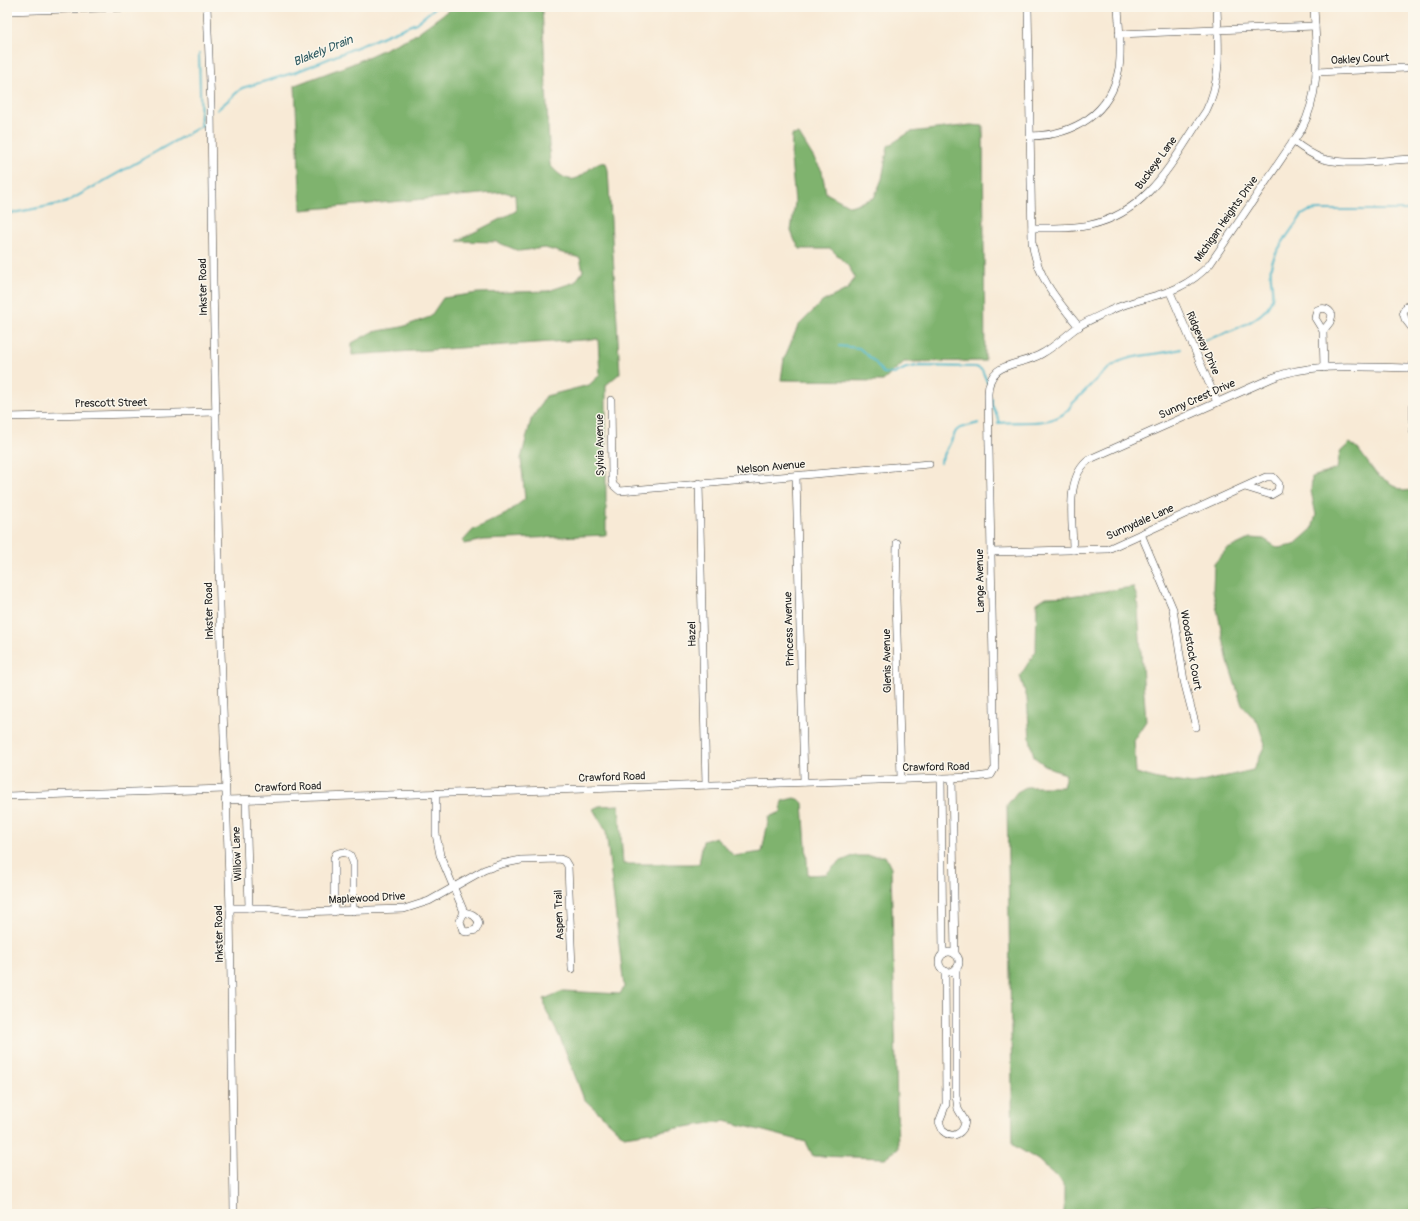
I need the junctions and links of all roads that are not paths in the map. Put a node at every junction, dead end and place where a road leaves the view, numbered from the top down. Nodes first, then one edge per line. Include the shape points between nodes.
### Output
1 (131, 7) edge
2 (207, 7) edge
3 (1028, 7) edge
4 (1118, 7) edge
5 (1217, 7) edge
6 (1314, 7) edge
7 (7, 11) edge
8 (1315, 26) junction
9 (1218, 30) junction
10 (1119, 34) junction
11 (1406, 68) dead end
12 (1316, 72) junction
13 (1031, 136) junction
14 (1293, 141) junction
15 (1413, 159) edge
16 (1032, 228) junction
17 (1170, 292) junction
18 (1413, 305) edge
19 (1079, 327) junction
20 (1413, 328) edge
21 (1323, 330) dead end
22 (1324, 368) junction
23 (1412, 368) edge
24 (988, 394) joint
25 (611, 400) dead end
26 (1217, 402) junction
27 (216, 412) junction
28 (7, 417) edge
29 (1413, 432) edge
30 (929, 464) dead end
31 (796, 476) junction
32 (699, 483) junction
33 (1245, 487) dead end
34 (616, 488) joint
35 (1140, 534) junction
36 (897, 543) dead end
37 (1073, 550) junction
38 (991, 552) junction
39 (1196, 727) dead end
40 (995, 768) joint
41 (941, 778) junction
42 (952, 778) junction
43 (901, 779) junction
44 (804, 782) junction
45 (706, 785) junction
46 (225, 789) junction
47 (436, 793) junction
48 (7, 796) edge
49 (225, 800) junction
50 (246, 800) junction
51 (565, 861) joint
52 (942, 869) junction
53 (954, 869) junction
54 (453, 888) junction
55 (230, 908) junction
56 (249, 908) junction
57 (353, 911) junction
58 (334, 912) junction
59 (464, 912) dead end
60 (943, 954) junction
61 (955, 954) junction
62 (956, 969) junction
63 (572, 970) dead end
64 (945, 971) junction
65 (955, 1035) junction
66 (945, 1036) junction
67 (946, 1095) junction
68 (956, 1095) junction
69 (234, 1214) edge

1 - 7 street
2 - 27 street, Inkster Road
3 - 13 street
4 - 10 street
5 - 9 street, Buckeye Lane
6 - 8 street, Michigan Heights Drive
8 - 9 street
8 - 12 street, Michigan Heights Drive
9 - 10 street
9 - 16 street, Buckeye Lane via 1219,69 1212,98 1155,187 1130,210 1102,222 1078,227
10 - 13 street via 1118,73 1102,106 1086,121 1066,131
11 - 12 street, Oakley Court
12 - 14 street, Michigan Heights Drive via 1312,106
13 - 16 street
14 - 15 street via 1317,156 1341,162
14 - 17 street, Michigan Heights Drive via 1210,264 1196,278
16 - 19 street via 1034,254 1046,285
17 - 19 street, Michigan Heights Drive via 1111,310
17 - 26 street, Ridgeway Drive
18 - 20 street via 1407,306 1403,312 1405,319
19 - 24 street, Michigan Heights Drive via 1043,353 998,369 990,379
20 - 23 street
21 - 22 street
22 - 23 street, Sunny Crest Drive
22 - 26 street, Sunny Crest Drive via 1303,368 1285,373
23 - 29 street
24 - 38 street, Lange Avenue
25 - 34 street, Sylvia Avenue via 612,480
26 - 37 street, Sunny Crest Drive via 1093,457 1083,464 1073,483
27 - 28 street, Prescott Street
27 - 46 street, Inkster Road
30 - 31 street, Nelson Avenue
31 - 32 street, Nelson Avenue
31 - 44 street, Princess Avenue
32 - 34 street, Nelson Avenue via 625,491
32 - 45 street, Hazel
33 - 35 street, Sunnydale Lane
35 - 37 street, Sunnydale Lane via 1108,549
35 - 39 street, Woodstock Court via 1173,609 1184,681
36 - 43 street, Glenis Avenue
37 - 38 street, Sunnydale Lane
38 - 40 street, Lange Avenue
40 - 42 street, Crawford Road via 993,774 986,777
41 - 42 street, Crawford Road
41 - 43 street, Crawford Road
41 - 52 street
42 - 53 street
43 - 44 street, Crawford Road
44 - 45 street, Crawford Road
45 - 47 street, Crawford Road
46 - 48 street
46 - 49 street, Inkster Road
47 - 50 street, Crawford Road
47 - 54 street via 438,847
49 - 50 street, Crawford Road
49 - 55 street, Inkster Road
50 - 56 street, Willow Lane
51 - 54 street, Maplewood Drive via 555,858 509,861 484,870
51 - 63 street, Aspen Trail via 569,877
52 - 53 street
52 - 60 street
53 - 61 street
54 - 57 street, Maplewood Drive via 412,907
54 - 59 street
55 - 56 street, Maplewood Drive
55 - 69 street, Inkster Road
56 - 58 street, Maplewood Drive
57 - 58 street, Maplewood Drive
57 - 58 street via 352,859 344,852 336,854 334,858
60 - 61 street
60 - 64 street via 940,965
61 - 62 street via 959,963
62 - 64 street
62 - 65 street
64 - 66 street
65 - 66 street
65 - 68 street
66 - 67 street
67 - 68 street
67 - 68 street via 945,1109 939,1126 946,1134 952,1135 959,1133 964,1124

